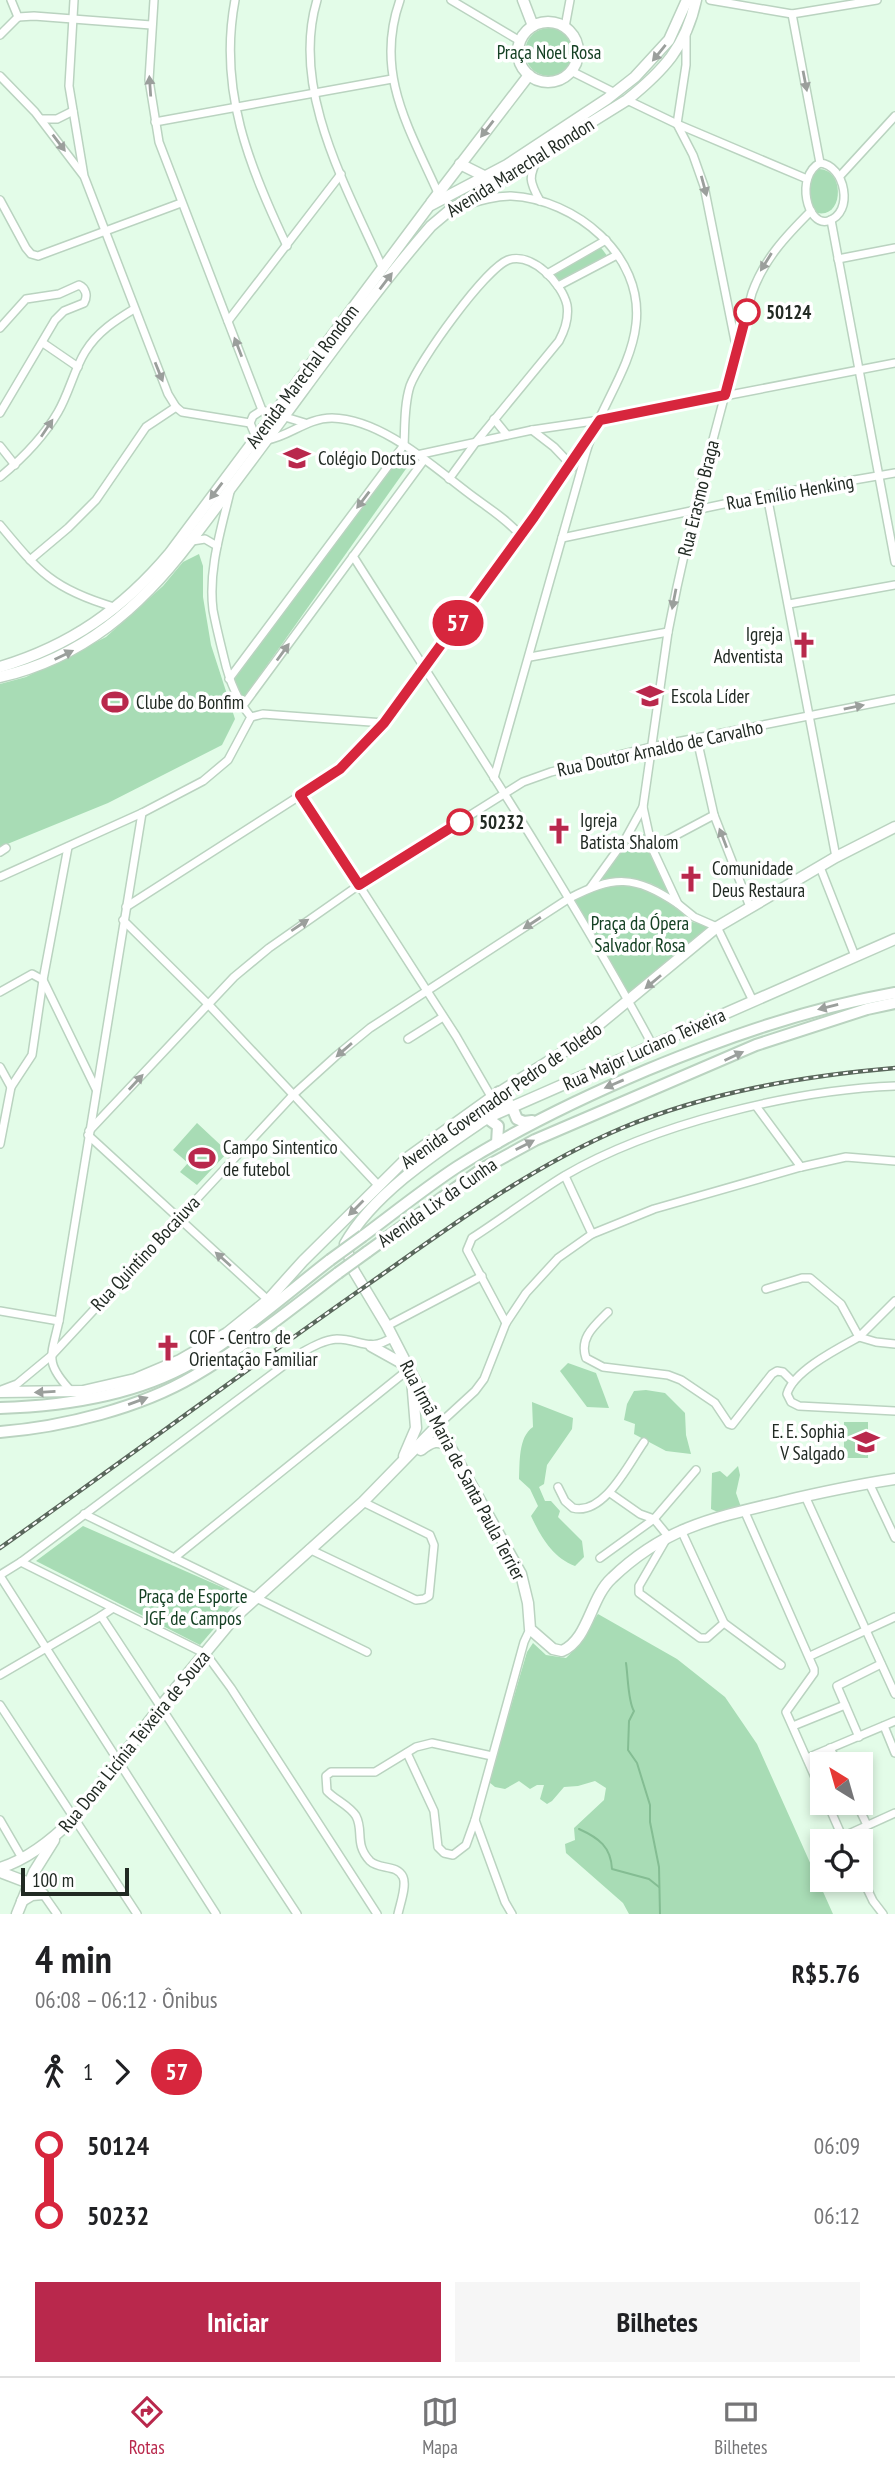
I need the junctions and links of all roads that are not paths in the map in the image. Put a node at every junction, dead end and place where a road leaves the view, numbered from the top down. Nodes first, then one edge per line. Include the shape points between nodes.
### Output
1 (11, 0) edge
2 (74, 0) edge
3 (154, 0) edge
4 (235, 0) edge
5 (317, 0) edge
6 (400, 0) edge
7 (451, 0) edge
8 (523, 0) edge
9 (570, 0) edge
10 (687, 0) edge
11 (695, 0) edge
12 (710, 0) edge
13 (877, 0) edge
14 (792, 14) junction
15 (18, 17) junction
16 (72, 19) junction
17 (151, 25) junction
18 (533, 26) junction
19 (565, 27) junction
20 (686, 28) junction
21 (0, 35) edge
22 (520, 41) junction
23 (571, 71) junction
24 (529, 75) junction
25 (0, 76) edge
26 (392, 79) junction
27 (313, 93) junction
28 (615, 93) junction
29 (627, 100) junction
30 (234, 106) junction
31 (73, 111) junction
32 (895, 116) edge
33 (41, 119) junction
34 (155, 122) junction
35 (677, 124) junction
36 (539, 156) junction
37 (820, 163) junction
38 (460, 164) junction
39 (341, 174) junction
40 (84, 176) junction
41 (840, 176) junction
42 (486, 177) junction
43 (807, 179) junction
44 (438, 193) junction
45 (0, 200) edge
46 (540, 201) junction
47 (181, 203) junction
48 (429, 206) junction
49 (450, 210) junction
50 (810, 211) junction
51 (831, 220) junction
52 (104, 233) junction
53 (606, 240) junction
54 (287, 246) junction
55 (895, 248) edge
56 (617, 255) junction
57 (838, 259) junction
58 (383, 269) junction
59 (547, 274) junction
60 (558, 286) junction
61 (134, 309) junction
62 (228, 321) junction
63 (0, 328) edge
64 (43, 343) junction
65 (737, 350) junction
66 (895, 363) edge
67 (78, 367) junction
68 (859, 370) junction
69 (725, 395) junction
70 (176, 407) junction
71 (0, 413) edge
72 (272, 413) junction
73 (494, 419) junction
74 (600, 420) junction
75 (250, 423) junction
76 (305, 423) junction
77 (533, 430) junction
78 (593, 433) junction
79 (507, 435) junction
80 (262, 438) junction
81 (476, 442) junction
82 (404, 445) junction
83 (0, 446) edge
84 (421, 458) junction
85 (15, 465) junction
86 (571, 465) junction
87 (895, 473) edge
88 (580, 474) junction
89 (878, 476) junction
90 (0, 477) edge
91 (450, 478) junction
92 (561, 479) junction
93 (576, 489) junction
94 (230, 491) junction
95 (767, 495) junction
96 (694, 510) junction
97 (0, 524) edge
98 (521, 536) junction
99 (562, 538) junction
100 (190, 542) junction
101 (217, 546) junction
102 (353, 556) junction
103 (30, 560) junction
104 (895, 562) edge
105 (895, 585) edge
106 (789, 604) junction
107 (114, 607) junction
108 (668, 632) junction
109 (530, 657) junction
110 (0, 667) edge
111 (425, 669) junction
112 (0, 677) edge
113 (229, 679) junction
114 (895, 699) edge
115 (242, 707) junction
116 (810, 716) junction
117 (251, 717) junction
118 (384, 723) junction
119 (697, 739) junction
120 (651, 747) junction
121 (494, 778) junction
122 (504, 794) junction
123 (300, 795) junction
124 (643, 807) junction
125 (142, 813) junction
126 (714, 815) junction
127 (895, 827) edge
128 (68, 847) junction
129 (652, 848) junction
130 (836, 858) junction
131 (820, 867) junction
132 (0, 877) edge
133 (359, 885) junction
134 (590, 888) junction
135 (568, 899) junction
136 (678, 904) junction
137 (126, 907) junction
138 (750, 907) junction
139 (123, 920) junction
140 (718, 927) junction
141 (895, 939) edge
142 (855, 956) junction
143 (43, 979) junction
144 (427, 991) junction
145 (0, 992) edge
146 (895, 993) edge
147 (753, 1001) junction
148 (629, 1002) junction
149 (895, 1003) edge
150 (209, 1005) junction
151 (443, 1017) junction
152 (408, 1039) dead end
153 (653, 1046) junction
154 (0, 1068) edge
155 (895, 1086) edge
156 (11, 1087) junction
157 (97, 1090) junction
158 (294, 1094) junction
159 (496, 1095) junction
160 (756, 1106) junction
161 (512, 1107) junction
162 (500, 1112) junction
163 (487, 1118) junction
164 (535, 1121) junction
165 (89, 1133) junction
166 (496, 1143) junction
167 (0, 1144) edge
168 (407, 1158) junction
169 (895, 1161) edge
170 (801, 1167) junction
171 (565, 1176) junction
172 (378, 1185) junction
173 (374, 1207) junction
174 (177, 1218) junction
175 (592, 1234) junction
176 (345, 1248) joint
177 (482, 1276) junction
178 (766, 1289) dead end
179 (268, 1300) junction
180 (895, 1301) edge
181 (0, 1311) edge
182 (608, 1312) dead end
183 (59, 1321) junction
184 (241, 1322) junction
185 (506, 1323) junction
186 (387, 1326) junction
187 (859, 1337) junction
188 (393, 1338) junction
189 (895, 1344) edge
190 (219, 1346) junction
191 (371, 1346) junction
192 (206, 1354) junction
193 (52, 1355) junction
194 (410, 1370) junction
195 (135, 1379) junction
196 (793, 1382) junction
197 (0, 1391) edge
198 (71, 1391) junction
199 (0, 1408) edge
200 (895, 1411) edge
201 (438, 1425) junction
202 (0, 1432) edge
203 (643, 1442) dead end
204 (453, 1449) junction
205 (397, 1467) junction
206 (696, 1470) dead end
207 (895, 1479) edge
208 (869, 1483) junction
209 (558, 1487) dead end
210 (610, 1493) junction
211 (805, 1496) junction
212 (363, 1502) junction
213 (744, 1510) junction
214 (84, 1514) junction
215 (654, 1519) junction
216 (681, 1530) junction
217 (668, 1536) junction
218 (895, 1538) edge
219 (309, 1549) junction
220 (174, 1558) junction
221 (600, 1558) dead end
222 (21, 1562) junction
223 (0, 1576) edge
224 (255, 1598) junction
225 (113, 1608) junction
226 (101, 1616) junction
227 (894, 1620) edge
228 (724, 1623) junction
229 (530, 1629) junction
230 (865, 1631) junction
231 (45, 1650) junction
232 (367, 1652) dead end
233 (206, 1654) junction
234 (810, 1657) junction
235 (881, 1664) junction
236 (781, 1665) dead end
237 (0, 1675) edge
238 (895, 1694) edge
239 (0, 1705) edge
240 (845, 1705) junction
241 (161, 1706) junction
242 (895, 1721) edge
243 (793, 1726) junction
244 (884, 1726) junction
245 (859, 1737) junction
246 (830, 1748) junction
247 (832, 1752) edge
248 (407, 1753) junction
249 (895, 1753) edge
250 (492, 1756) junction
251 (807, 1758) junction
252 (118, 1762) junction
253 (810, 1765) edge
254 (895, 1813) edge
255 (862, 1815) edge
256 (74, 1818) junction
257 (0, 1820) edge
258 (475, 1820) junction
259 (867, 1825) junction
260 (860, 1829) edge
261 (59, 1833) junction
262 (22, 1858) junction
263 (0, 1870) edge
264 (29, 1883) junction
265 (869, 1892) edge
266 (43, 1894) junction
267 (22, 1902) junction
268 (17, 1914) edge
269 (57, 1914) edge
270 (137, 1914) edge
271 (216, 1914) edge
272 (296, 1914) edge
273 (377, 1914) edge
274 (398, 1914) edge
275 (512, 1914) edge
276 (883, 1914) edge

1 - 15 street
2 - 16 street
3 - 17 street
4 - 30 street via 230,59
5 - 27 street via 310,34
6 - 26 street via 392,29
7 - 22 street
8 - 18 main road
9 - 19 street
10 -> 28 main road, Avenida Marechal Rondom via 662,50
11 - 20 main road, Avenida Marechal Rondon
12 - 14 street
13 - 14 street
14 -> 37 street
15 - 16 street
15 - 21 street
16 - 17 street
16 - 31 street via 69,76
34 -> 17 street via 149,80
18 - 19 main road via 544,22
18 - 22 main road
19 - 23 main road via 578,47
20 - 29 main road, Avenida Marechal Rondon via 663,70
20 - 35 street
22 - 24 main road via 519,60
23 - 24 main road via 556,81
23 - 28 street
24 -> 38 main road
25 - 33 street
26 - 27 street
26 - 44 street
27 - 30 street
27 - 39 street
28 - 42 main road, Avenida Marechal Rondom
29 - 35 street
29 - 36 main road, Avenida Marechal Rondon
30 - 34 street
30 - 54 street via 256,174
31 - 33 street via 57,119
31 - 40 street
32 - 41 street
33 -> 40 street
34 - 47 street
35 - 43 street
35 -> 65 street via 704,186
36 - 46 street via 530,180
36 - 49 main road, Avenida Marechal Rondon
37 - 41 street via 828,164
37 - 43 street
38 - 42 main road
38 - 44 main road
39 - 54 street
39 - 58 street
40 - 52 street
41 - 51 street via 843,202
42 - 48 main road, Avenida Marechal Rondom
43 - 50 street
44 - 48 main road
45 - 52 street via 34,255 44,256
46 - 49 street via 500,197
46 - 53 street via 586,222
47 - 52 street
47 - 62 street
48 - 58 main road, Avenida Marechal Rondom
72 -> 49 main road, Avenida Marechal Rondon via 431,226
50 - 51 street via 817,219
50 -> 65 street, Rua Erasmo Braga via 764,264
51 - 57 street
52 - 61 street
53 - 56 street
53 - 59 street
54 - 62 street
55 - 57 street
56 - 60 street
56 - 74 street via 628,274 636,320
57 - 68 street
58 - 72 main road, Avenida Marechal Rondom
59 - 60 street
59 - 82 street via 530,262 515,259 499,265 484,279 418,369 407,398
60 - 73 street via 566,303 564,332
61 - 67 street via 97,336
61 -> 70 street
72 -> 62 street
63 - 64 street via 26,299 82,287 87,296 84,303 60,314
64 - 67 street
64 - 71 street
65 - 69 street, Rua Erasmo Braga
66 - 68 street
85 -> 67 street via 58,412
68 - 69 street
68 - 89 street
69 - 74 street
69 - 96 street, Rua Erasmo Braga
70 - 75 street via 188,414
70 - 103 street via 146,427 96,500
72 - 75 street via 253,416
72 - 76 street
72 - 80 main road, Avenida Marechal Rondon
73 - 79 street
73 - 81 street
74 - 77 street
74 - 78 street
75 - 80 street
76 - 80 street
76 - 82 street via 344,420
77 - 79 street
77 - 86 street
78 - 86 street
78 - 88 street
79 - 81 street
80 - 94 main road, Avenida Marechal Rondon
80 -> 107 main road, Avenida Marechal Rondom via 170,553
81 - 84 street
81 - 91 street
82 - 84 street
82 -> 113 street
83 - 85 street
84 - 91 street
84 - 102 street
85 - 90 street
86 - 88 street
86 - 92 street
87 - 89 street, Rua Emílio Henking
88 - 93 street
89 - 95 street, Rua Emílio Henking
89 - 104 street
91 - 98 street
92 - 93 street
92 - 98 street
93 - 99 street
94 - 100 main road, Avenida Marechal Rondon
94 - 101 street
95 - 96 street, Rua Emílio Henking
95 - 106 street
96 - 99 street, Rua Emílio Henking
96 -> 108 street, Rua Erasmo Braga
97 - 103 street
98 - 111 street
99 - 109 street
100 - 101 street via 205,539
112 -> 100 main road, Avenida Marechal Rondon via 48,662 103,632 144,597
101 - 113 street via 213,609
102 - 111 street
115 -> 102 street
103 - 107 street via 69,592
105 - 106 street
106 - 116 street
107 - 110 main road, Avenida Marechal Rondom via 65,642
108 - 109 street
108 - 120 street, Rua Erasmo Braga
109 - 121 street
111 - 118 street
111 - 121 street
113 - 115 street
116 -> 114 street, Rua Doutor Arnaldo de Carvalho
115 - 117 street
116 - 119 street, Rua Doutor Arnaldo de Carvalho
116 - 130 street
117 - 118 street
117 - 125 street via 234,752 220,768
118 - 123 street via 340,769
119 - 120 street, Rua Doutor Arnaldo de Carvalho
119 - 126 street
120 - 122 street, Rua Doutor Arnaldo de Carvalho via 541,775
120 - 124 street, Rua Erasmo Braga
121 - 122 street
122 - 133 street, Rua Doutor Arnaldo de Carvalho
122 - 135 street
123 - 133 street
123 - 137 street
124 - 129 street, Rua Erasmo Braga
124 - 134 street, Rua Erasmo Braga
125 - 128 street
125 - 137 street
126 - 129 street
138 -> 126 street
127 - 130 main road, Avenida Governador Pedro de Toledo
128 - 132 street
128 - 143 street
129 - 136 street, Rua Erasmo Braga
130 - 131 main road, Avenida Governador Pedro de Toledo
131 - 138 main road, Avenida Governador Pedro de Toledo
131 - 142 street
133 - 144 street
150 -> 133 street, Rua Doutor Arnaldo de Carvalho via 269,948
134 - 135 street, Rua Quintino Bocaiuva
134 - 136 street via 613,882 638,883
135 -> 144 street, Rua Quintino Bocaiuva
135 - 148 street
136 - 140 street
137 - 139 street
138 - 140 main road, Avenida Governador Pedro de Toledo
139 - 150 street
139 - 157 street
140 - 147 street
140 -> 148 main road, Avenida Governador Pedro de Toledo
141 - 142 main road, Rua Major Luciano Teixeira
142 - 147 main road, Rua Major Luciano Teixeira
143 - 145 street via 32,974
143 - 156 street via 32,1055
143 - 157 street
144 - 151 street
144 -> 158 street, Rua Quintino Bocaiuva via 370,1028
146 -> 164 highway, Avenida Lix da Cunha via 733,1035
147 - 153 main road, Rua Major Luciano Teixeira
148 - 153 street
148 - 159 main road, Avenida Governador Pedro de Toledo via 573,1046
202 -> 149 highway, Avenida Lix da Cunha, bridge via 93,1416 180,1384 247,1342 482,1169 535,1139 756,1045
150 - 158 street
165 -> 150 street, Rua Doutor Arnaldo de Carvalho
151 - 152 street
151 - 159 street
153 - 161 main road, Rua Major Luciano Teixeira
154 - 156 street
155 - 160 street
156 - 167 street
157 - 165 street
158 - 172 street
158 - 174 street, Rua Quintino Bocaiuva
159 - 161 highway
159 - 162 street
159 - 168 main road, Avenida Governador Pedro de Toledo
160 - 170 street
160 - 171 street via 667,1131
161 - 162 main road, Rua Major Luciano Teixeira
161 - 164 highway via 520,1121
162 - 163 main road, Rua Major Luciano Teixeira
163 - 166 highway via 498,1126
163 - 173 main road, Rua Major Luciano Teixeira via 404,1178
164 - 166 highway, Avenida Lix da Cunha
165 - 174 street
165 - 183 street
166 - 190 highway, Avenida Lix da Cunha, bridge via 330,1260
168 - 172 main road, Avenida Governador Pedro de Toledo
168 - 173 main road, Rua Major Luciano Teixeira
169 - 170 street via 846,1157
170 - 175 street via 654,1209
171 - 175 street
171 - 177 street via 472,1238 467,1250
172 -> 179 main road, Avenida Governador Pedro de Toledo
173 - 176 main road, Rua Major Luciano Teixeira via 350,1234
179 -> 174 street
174 - 193 street, Rua Quintino Bocaiuva
175 - 185 street via 558,1258
176 - 186 main road, Rua Irmã Maria de Santa Paula Terrier
177 - 185 street
177 - 186 street
178 - 187 street via 810,1278 841,1304
179 - 184 main road, Avenida Governador Pedro de Toledo
180 - 187 street
181 - 183 street
182 - 196 street via 585,1338 586,1358 603,1367 681,1380 715,1404 729,1424 777,1370
183 - 193 street
184 - 190 highway
184 - 195 main road, Avenida Governador Pedro de Toledo via 180,1360
185 - 201 street via 484,1379
186 - 188 main road, Rua Irmã Maria de Santa Paula Terrier
187 - 189 street
187 - 196 street
188 - 191 street
188 - 194 main road, Rua Irmã Maria de Santa Paula Terrier
190 - 192 highway, Avenida Lix da Cunha
191 - 194 main road
191 - 214 street via 336,1339 299,1354
192 - 195 highway
192 - 199 highway, Avenida Lix da Cunha via 116,1393 66,1403
193 - 197 street, Rua Quintino Bocaiuva via 17,1384
193 - 198 street via 56,1375
194 - 201 main road, Rua Irmã Maria de Santa Paula Terrier
194 - 205 main road via 415,1428
194 - 220 street
195 - 198 main road, Avenida Governador Pedro de Toledo
196 - 200 street via 787,1394 799,1406
198 -> 197 main road, Avenida Governador Pedro de Toledo
201 - 204 main road, Rua Irmã Maria de Santa Paula Terrier
201 - 205 main road, Rua Dona Licínia Teixeira de Souza
203 - 210 street
204 - 205 main road via 434,1441
204 - 229 main road, Rua Irmã Maria de Santa Paula Terrier via 521,1574
205 - 212 main road, Rua Dona Licínia Teixeira de Souza
206 - 215 street
207 - 208 main road
208 - 211 main road
208 - 218 street
209 - 210 street via 565,1501 578,1510 590,1508
210 - 215 street
211 - 213 main road
211 - 230 street
212 - 219 main road, Rua Dona Licínia Teixeira de Souza
212 - 219 street via 430,1535 434,1545 429,1596 416,1600
213 - 216 main road
213 - 234 street
214 - 220 street
214 - 222 street
215 - 217 street
215 - 221 street
216 - 217 main road
216 - 228 street
217 - 228 street via 639,1593 693,1634 707,1638
217 - 229 main road via 599,1591 586,1623 568,1648 553,1649
219 - 224 main road, Rua Dona Licínia Teixeira de Souza
220 - 224 street
222 - 223 street
222 - 225 street
223 - 231 street
224 - 232 street
224 - 233 main road, Rua Dona Licínia Teixeira de Souza
225 - 226 street
225 - 233 street
226 - 231 street
226 - 241 street
227 - 230 street
228 - 236 street
229 - 250 street, Rua Irmã Maria de Santa Paula Terrier
230 - 234 street
230 - 235 street
231 - 237 street
231 - 252 street
233 - 241 main road, Rua Dona Licínia Teixeira de Souza
233 - 273 street
234 - 243 street via 814,1673 786,1712
235 - 238 street
235 - 240 street via 837,1686
239 - 256 street
240 - 243 street
240 - 245 street
241 - 252 main road, Rua Dona Licínia Teixeira de Souza
241 - 272 street
242 - 244 street
243 - 251 street
244 - 245 street
244 - 249 street
245 - 246 street
246 - 247 street
246 - 251 street
248 - 250 street via 432,1743
248 - 258 street, Rua Irmã Maria de Santa Paula Terrier via 433,1811 438,1847 444,1853 453,1855 466,1845
248 - 274 street via 375,1772 331,1772 325,1780 327,1791 356,1817 359,1842 371,1862 403,1877
250 - 258 street, Rua Irmã Maria de Santa Paula Terrier
251 - 253 street
252 - 256 main road, Rua Dona Licínia Teixeira de Souza
252 - 271 street
254 - 259 street
255 - 259 street
256 - 261 main road, Rua Dona Licínia Teixeira de Souza
256 - 270 street
257 - 262 street
258 - 275 street
259 - 260 street
261 - 262 main road, Rua Dona Licínia Teixeira de Souza
261 - 264 main road
262 - 263 main road, Rua Dona Licínia Teixeira de Souza
263 - 264 main road
264 - 266 street
264 - 267 main road
265 - 276 street
266 - 267 main road
266 - 269 street
267 - 268 main road

